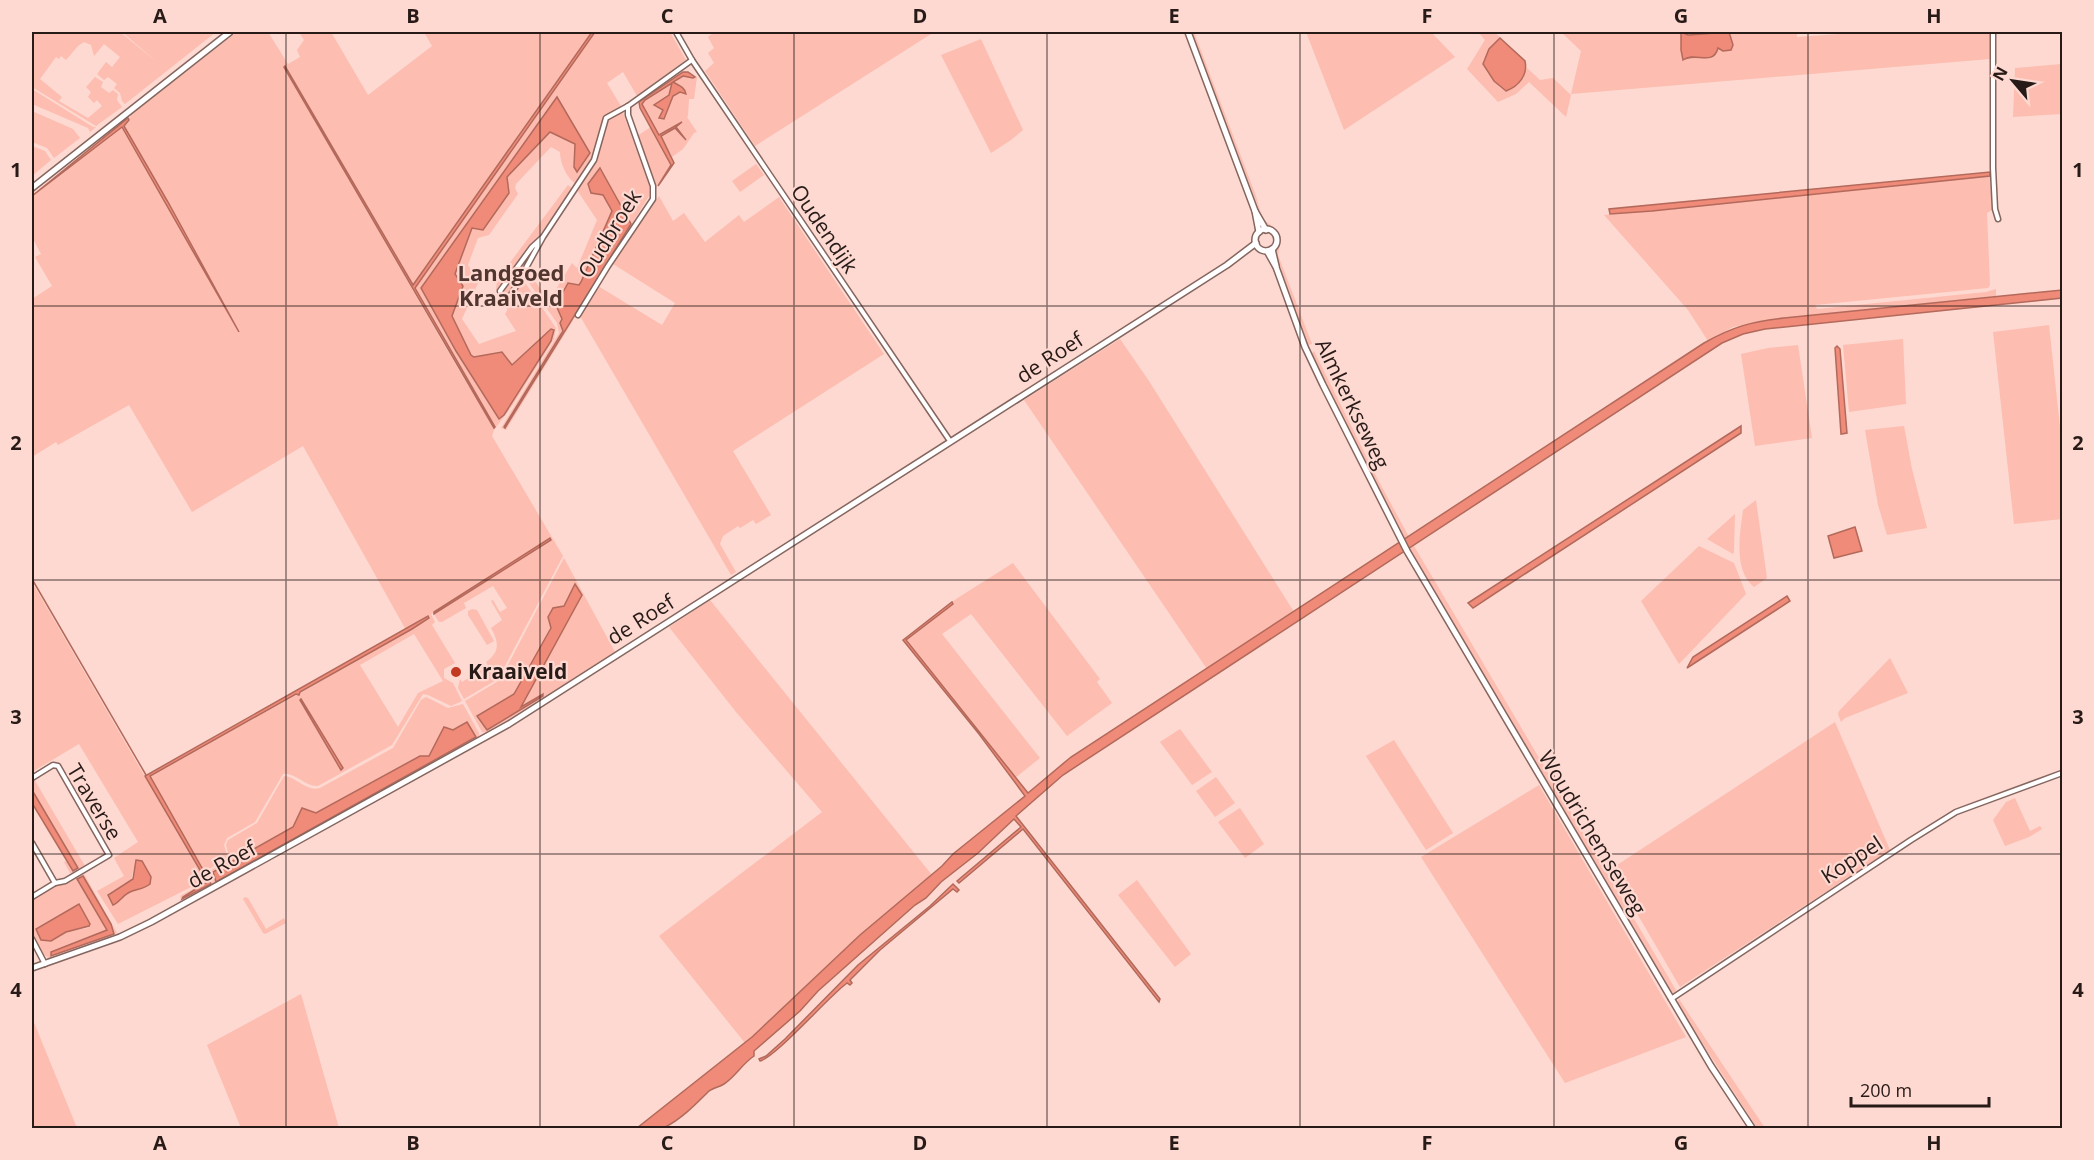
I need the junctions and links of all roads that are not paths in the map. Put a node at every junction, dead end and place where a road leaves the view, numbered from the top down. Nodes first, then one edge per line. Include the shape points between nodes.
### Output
1 (230, 32) edge
2 (676, 32) edge
3 (1188, 32) edge
4 (1993, 32) edge
5 (692, 60) junction
6 (628, 106) junction
7 (32, 188) edge
8 (1998, 219) dead end
9 (1263, 231) junction
10 (543, 237) junction
11 (1257, 245) junction
12 (1269, 250) junction
13 (578, 315) dead end
14 (950, 441) junction
15 (1407, 551) joint
16 (2062, 773) edge
17 (32, 778) edge
18 (32, 843) edge
19 (55, 883) junction
20 (32, 897) edge
21 (32, 939) edge
22 (45, 964) junction
23 (32, 968) edge
24 (1671, 999) junction
25 (1752, 1128) edge

1 - 7 street
2 - 5 street, Oudendijk
3 - 9 street
4 - 8 street via 1993,168
5 - 6 street
5 - 14 street, Oudendijk
6 - 10 street via 606,118 594,160
6 - 13 street, Oudbroek via 653,186 653,199
9 - 11 street via 1256,237
9 - 12 street via 1273,232 1276,238
10 - 10 street via 500,291 502,297 511,295
11 - 12 street
11 - 14 street, de Roef
12 - 15 street, Almkerkseweg via 1305,347
14 - 22 street, de Roef via 509,724 151,922
15 - 24 street, Woudrichemseweg
16 - 24 street, Koppel via 1956,812
17 - 19 street, Traverse via 53,765 58,766 109,855
18 - 19 street
19 - 20 street
21 - 22 street
22 - 23 street, de Roef
24 - 25 street, Woudrichemseweg

